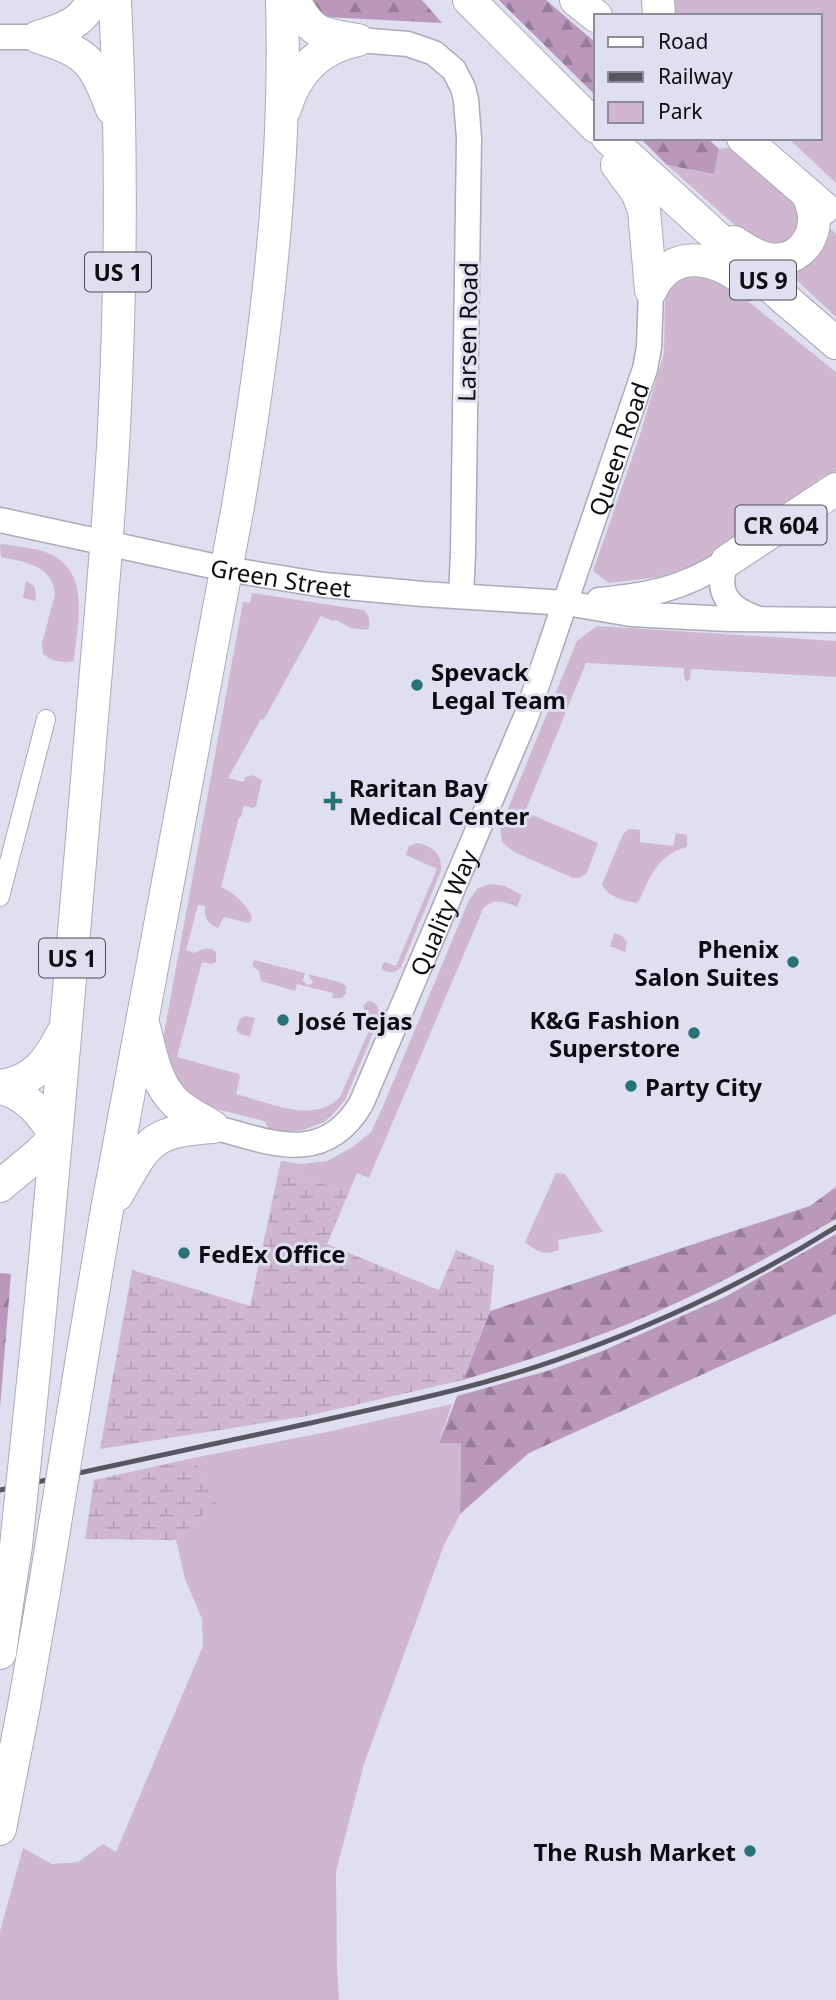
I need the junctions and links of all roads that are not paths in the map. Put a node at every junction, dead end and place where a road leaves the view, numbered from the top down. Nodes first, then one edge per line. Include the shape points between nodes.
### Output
1 (93, 0) edge
2 (115, 0) edge
3 (282, 0) edge
4 (294, 0) edge
5 (469, 0) edge
6 (576, 0) edge
7 (603, 0) edge
8 (615, 0) edge
9 (594, 14) edge
10 (0, 37) edge
11 (38, 37) junction
12 (358, 40) junction
13 (585, 117) edge
14 (119, 125) junction
15 (280, 127) junction
16 (599, 140) edge
17 (610, 140) edge
18 (745, 140) edge
19 (808, 194) junction
20 (836, 218) edge
21 (697, 220) junction
22 (651, 290) junction
23 (833, 341) edge
24 (836, 489) edge
25 (0, 520) edge
26 (107, 543) junction
27 (727, 561) junction
28 (226, 569) junction
29 (461, 596) junction
30 (566, 603) junction
31 (760, 620) junction
32 (836, 620) edge
33 (46, 719) dead end
34 (0, 897) edge
35 (142, 1020) junction
36 (66, 1027) junction
37 (0, 1087) edge
38 (213, 1127) junction
39 (56, 1137) junction
40 (0, 1187) edge
41 (106, 1215) junction
42 (48, 1232) junction
43 (0, 1653) edge
44 (0, 1829) edge

1 - 11 highway via 79,20
2 - 14 highway, US 1
3 - 15 highway
4 - 12 highway via 310,26 327,35
5 - 13 highway
6 - 9 highway
7 - 8 highway
10 - 11 street
11 - 14 highway via 71,48 90,63
12 - 15 highway via 339,44 307,65 288,98
12 - 29 street, Larsen Road via 408,44 441,57 454,69 466,100
14 - 26 highway, US 1 via 116,368
15 - 28 highway via 257,390
16 - 22 highway via 641,200
17 - 21 highway, US 9
18 - 19 highway
19 - 20 highway
19 - 21 highway via 814,218 812,233 805,246 787,259 755,255
21 - 23 highway, US 9
22 - 23 highway via 663,271 675,264 710,262 729,270
22 - 30 street, Queen Road via 645,369
24 - 27 highway, CR 604
25 - 26 street, Green Street / CR 604
26 - 28 street, Green Street / CR 604
26 - 36 highway, US 1
27 - 30 street, Green Street / CR 604 via 661,591
27 - 31 street via 721,577 726,597 739,611
28 - 29 street, Green Street / CR 604 via 324,585
28 - 35 highway
29 - 30 street, Green Street / CR 604
30 - 31 street, Green Street / CR 604 via 631,614
30 - 38 street, Quality Way via 516,741 356,1113 335,1134 308,1145 276,1144
31 - 32 street, Green Street / CR 604
33 - 34 street
35 - 38 highway via 168,1094
35 - 41 highway
36 - 37 highway via 41,1069
36 - 39 highway, US 1
37 - 39 highway via 26,1099
38 - 41 highway via 170,1132 153,1141
39 - 40 highway
39 - 42 highway, US 1
40 - 42 highway via 25,1193 37,1206
41 - 44 highway, bridge
42 - 43 highway, US 1, bridge via 23,1488

